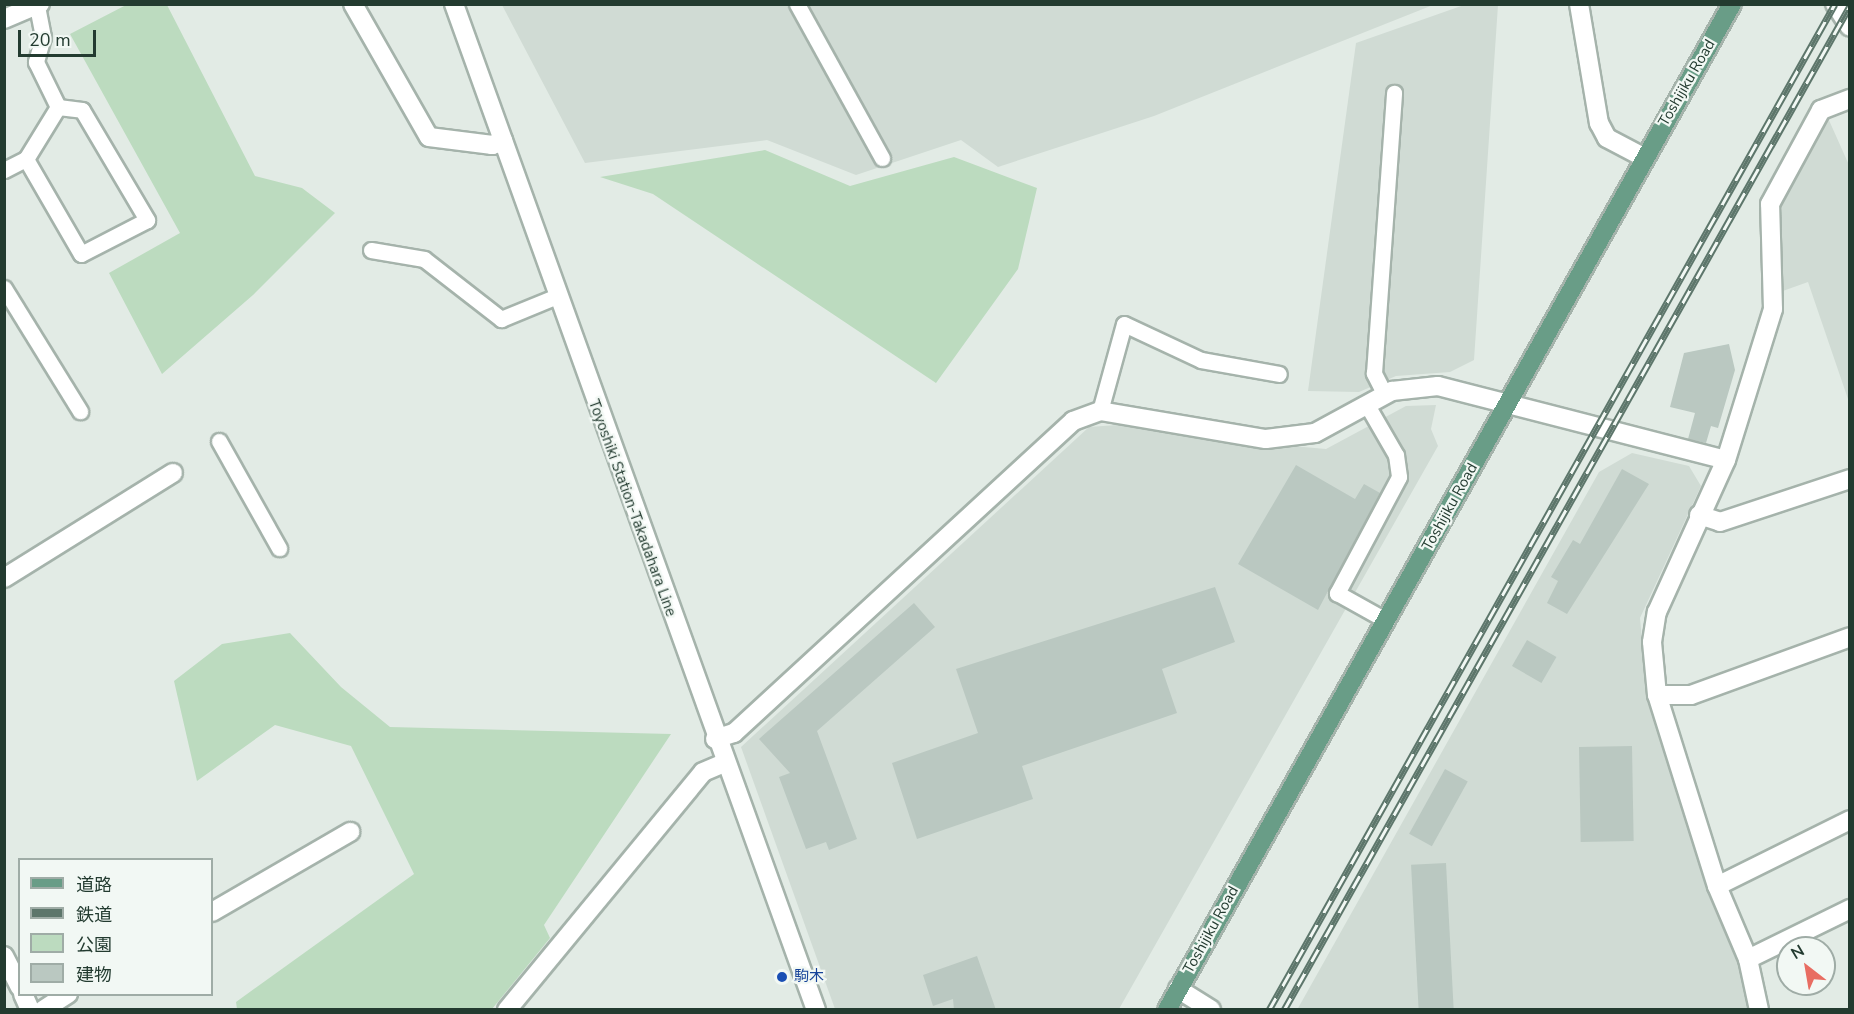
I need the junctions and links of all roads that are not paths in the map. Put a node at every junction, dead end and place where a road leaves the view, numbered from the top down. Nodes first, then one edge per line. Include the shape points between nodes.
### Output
1 (353, 4) edge
2 (454, 4) edge
3 (797, 4) edge
4 (1579, 4) edge
5 (1732, 4) edge
6 (1835, 4) edge
7 (38, 5) edge
8 (4, 19) edge
9 (1850, 27) edge
10 (1394, 93) dead end
11 (1850, 99) edge
12 (58, 107) junction
13 (504, 141) junction
14 (882, 158) dead end
15 (1645, 158) junction
16 (26, 159) junction
17 (4, 170) edge
18 (371, 250) dead end
19 (4, 288) edge
20 (556, 296) junction
21 (1279, 374) dead end
22 (1385, 395) junction
23 (1508, 404) junction
24 (1367, 405) junction
25 (80, 411) dead end
26 (1100, 411) junction
27 (219, 441) dead end
28 (1726, 460) junction
29 (173, 473) dead end
30 (1850, 478) edge
31 (1699, 515) junction
32 (279, 548) dead end
33 (4, 578) edge
34 (1387, 621) junction
35 (1850, 637) edge
36 (1657, 695) junction
37 (715, 739) junction
38 (724, 763) junction
39 (1850, 820) edge
40 (350, 832) dead end
41 (1717, 886) junction
42 (1850, 909) edge
43 (213, 911) edge
44 (4, 956) edge
45 (1748, 959) junction
46 (18, 983) edge
47 (1178, 989) junction
48 (24, 996) edge
49 (65, 996) edge
50 (30, 1010) edge
51 (42, 1010) edge
52 (507, 1010) edge
53 (816, 1010) edge
54 (1167, 1010) edge
55 (1211, 1010) edge
56 (1759, 1010) edge

1 - 13 street via 429,137 492,145
2 - 13 street, Toyoshiki Station-Takadahara Line
3 - 14 lane
4 - 15 street via 1599,123 1607,138
5 - 15 main road, Toshijiku Road
6 - 9 street
7 - 8 street
7 - 12 lane via 44,37 36,62
10 - 22 lane via 1374,373
11 - 28 street via 1821,110 1770,204 1773,309
12 - 16 lane
12 - 16 lane via 82,110 147,220 81,254
13 - 20 street, Toyoshiki Station-Takadahara Line
15 - 23 main road, Toshijiku Road
16 - 17 lane
18 - 20 lane via 424,260 501,319
19 - 25 lane
20 - 37 street, Toyoshiki Station-Takadahara Line
21 - 26 lane via 1201,360 1124,324
22 - 23 street via 1438,386
22 - 24 street
23 - 28 street
23 - 34 main road, Toshijiku Road
24 - 26 street via 1315,433 1266,439
24 - 34 lane via 1396,455 1399,477 1337,593
26 - 37 street via 1073,421 734,733
27 - 32 lane
28 - 31 street
29 - 33 street
30 - 31 street via 1720,522
31 - 36 street via 1657,612 1652,642
34 - 47 main road, Toshijiku Road
35 - 36 street via 1691,695
36 - 41 street
37 - 38 street, Toyoshiki Station-Takadahara Line
38 - 52 street via 703,772
38 - 53 street, Toyoshiki Station-Takadahara Line
39 - 41 street
40 - 43 street
41 - 45 street
42 - 45 street
44 - 46 street
45 - 56 street
47 - 54 main road, Toshijiku Road
47 - 55 street
48 - 50 street
49 - 51 street

